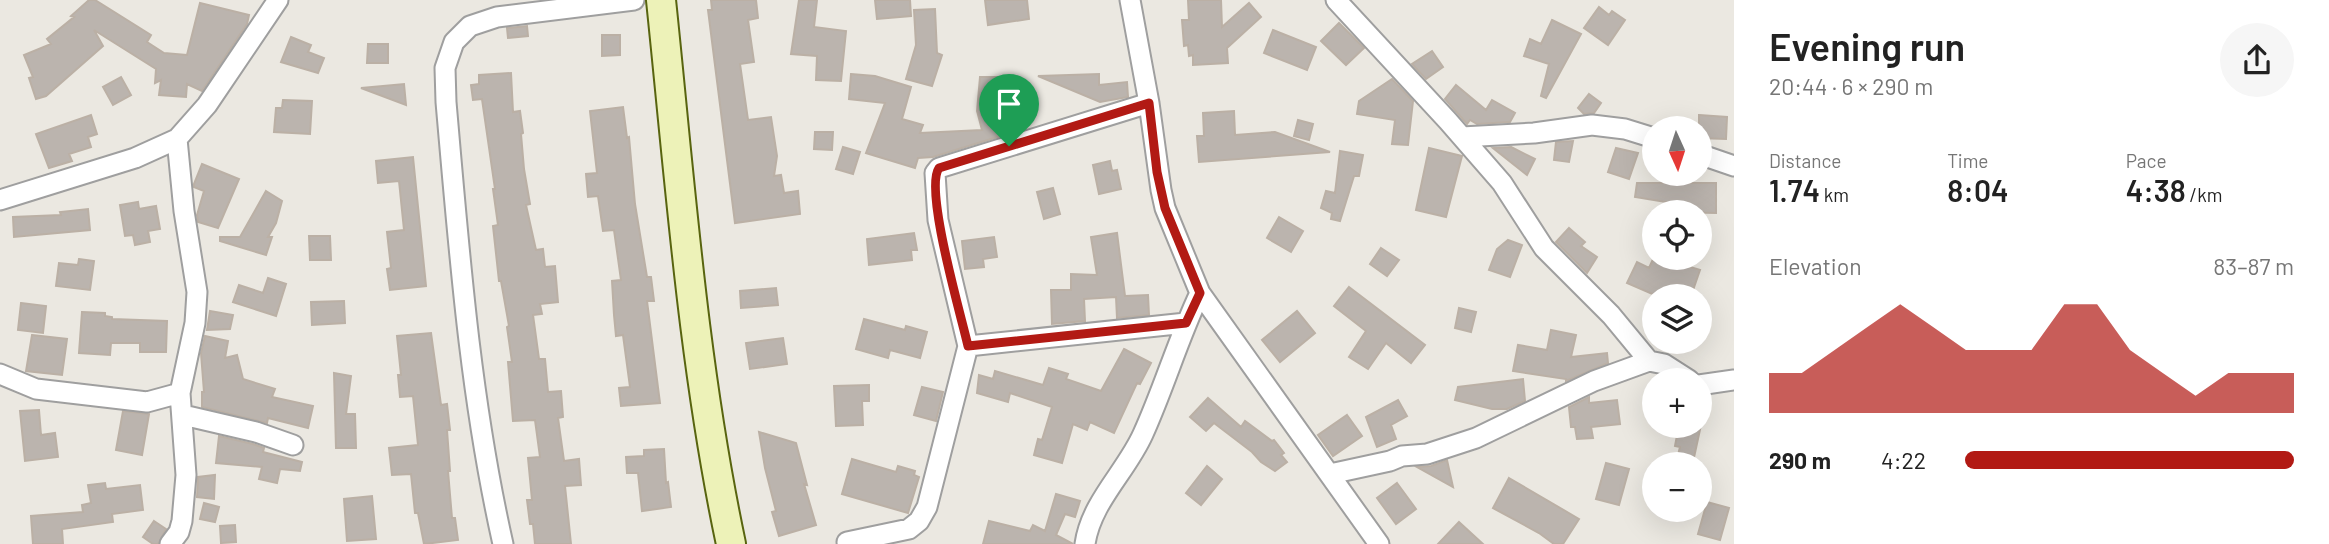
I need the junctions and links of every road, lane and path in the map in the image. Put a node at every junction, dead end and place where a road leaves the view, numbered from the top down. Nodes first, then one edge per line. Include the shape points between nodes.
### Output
1 (278, 0) edge
2 (634, 0) edge
3 (661, 0) edge
4 (1130, 0) edge
5 (1336, 0) edge
6 (1149, 103) junction
7 (1642, 135) edge
8 (1462, 137) junction
9 (177, 139) junction
10 (1712, 158) edge
11 (1734, 166) edge
12 (0, 200) edge
13 (1200, 293) junction
14 (1186, 323) junction
15 (968, 346) junction
16 (1649, 361) junction
17 (1670, 368) edge
18 (0, 374) edge
19 (1734, 380) edge
20 (1712, 383) edge
21 (180, 393) junction
22 (183, 415) junction
23 (293, 444) dead end
24 (1330, 474) junction
25 (1369, 541) edge
26 (847, 543) edge
27 (170, 544) edge
28 (503, 544) edge
29 (731, 544) edge
30 (1085, 544) edge

1 - 9 street via 207,105
2 - 28 street via 496,17 470,26 454,42 445,68 471,363
3 - 29 street via 709,424
4 - 6 street
5 - 8 street
6 - 13 street via 1165,208
6 - 15 street via 939,168 934,180 938,220
7 - 8 street via 1592,125
8 - 16 street via 1502,183 1544,248
9 - 12 street via 135,158
9 - 21 street via 197,292
10 - 11 street
13 - 14 street
13 - 24 street
14 - 15 street
14 - 30 street via 1143,434 1096,510
15 - 26 street via 923,514 909,529
16 - 17 street
16 - 24 street via 1594,381 1476,438 1427,454
18 - 21 street via 36,389 147,402
19 - 20 street
21 - 22 street
22 - 23 street
22 - 27 street via 186,475 182,521
24 - 25 street

